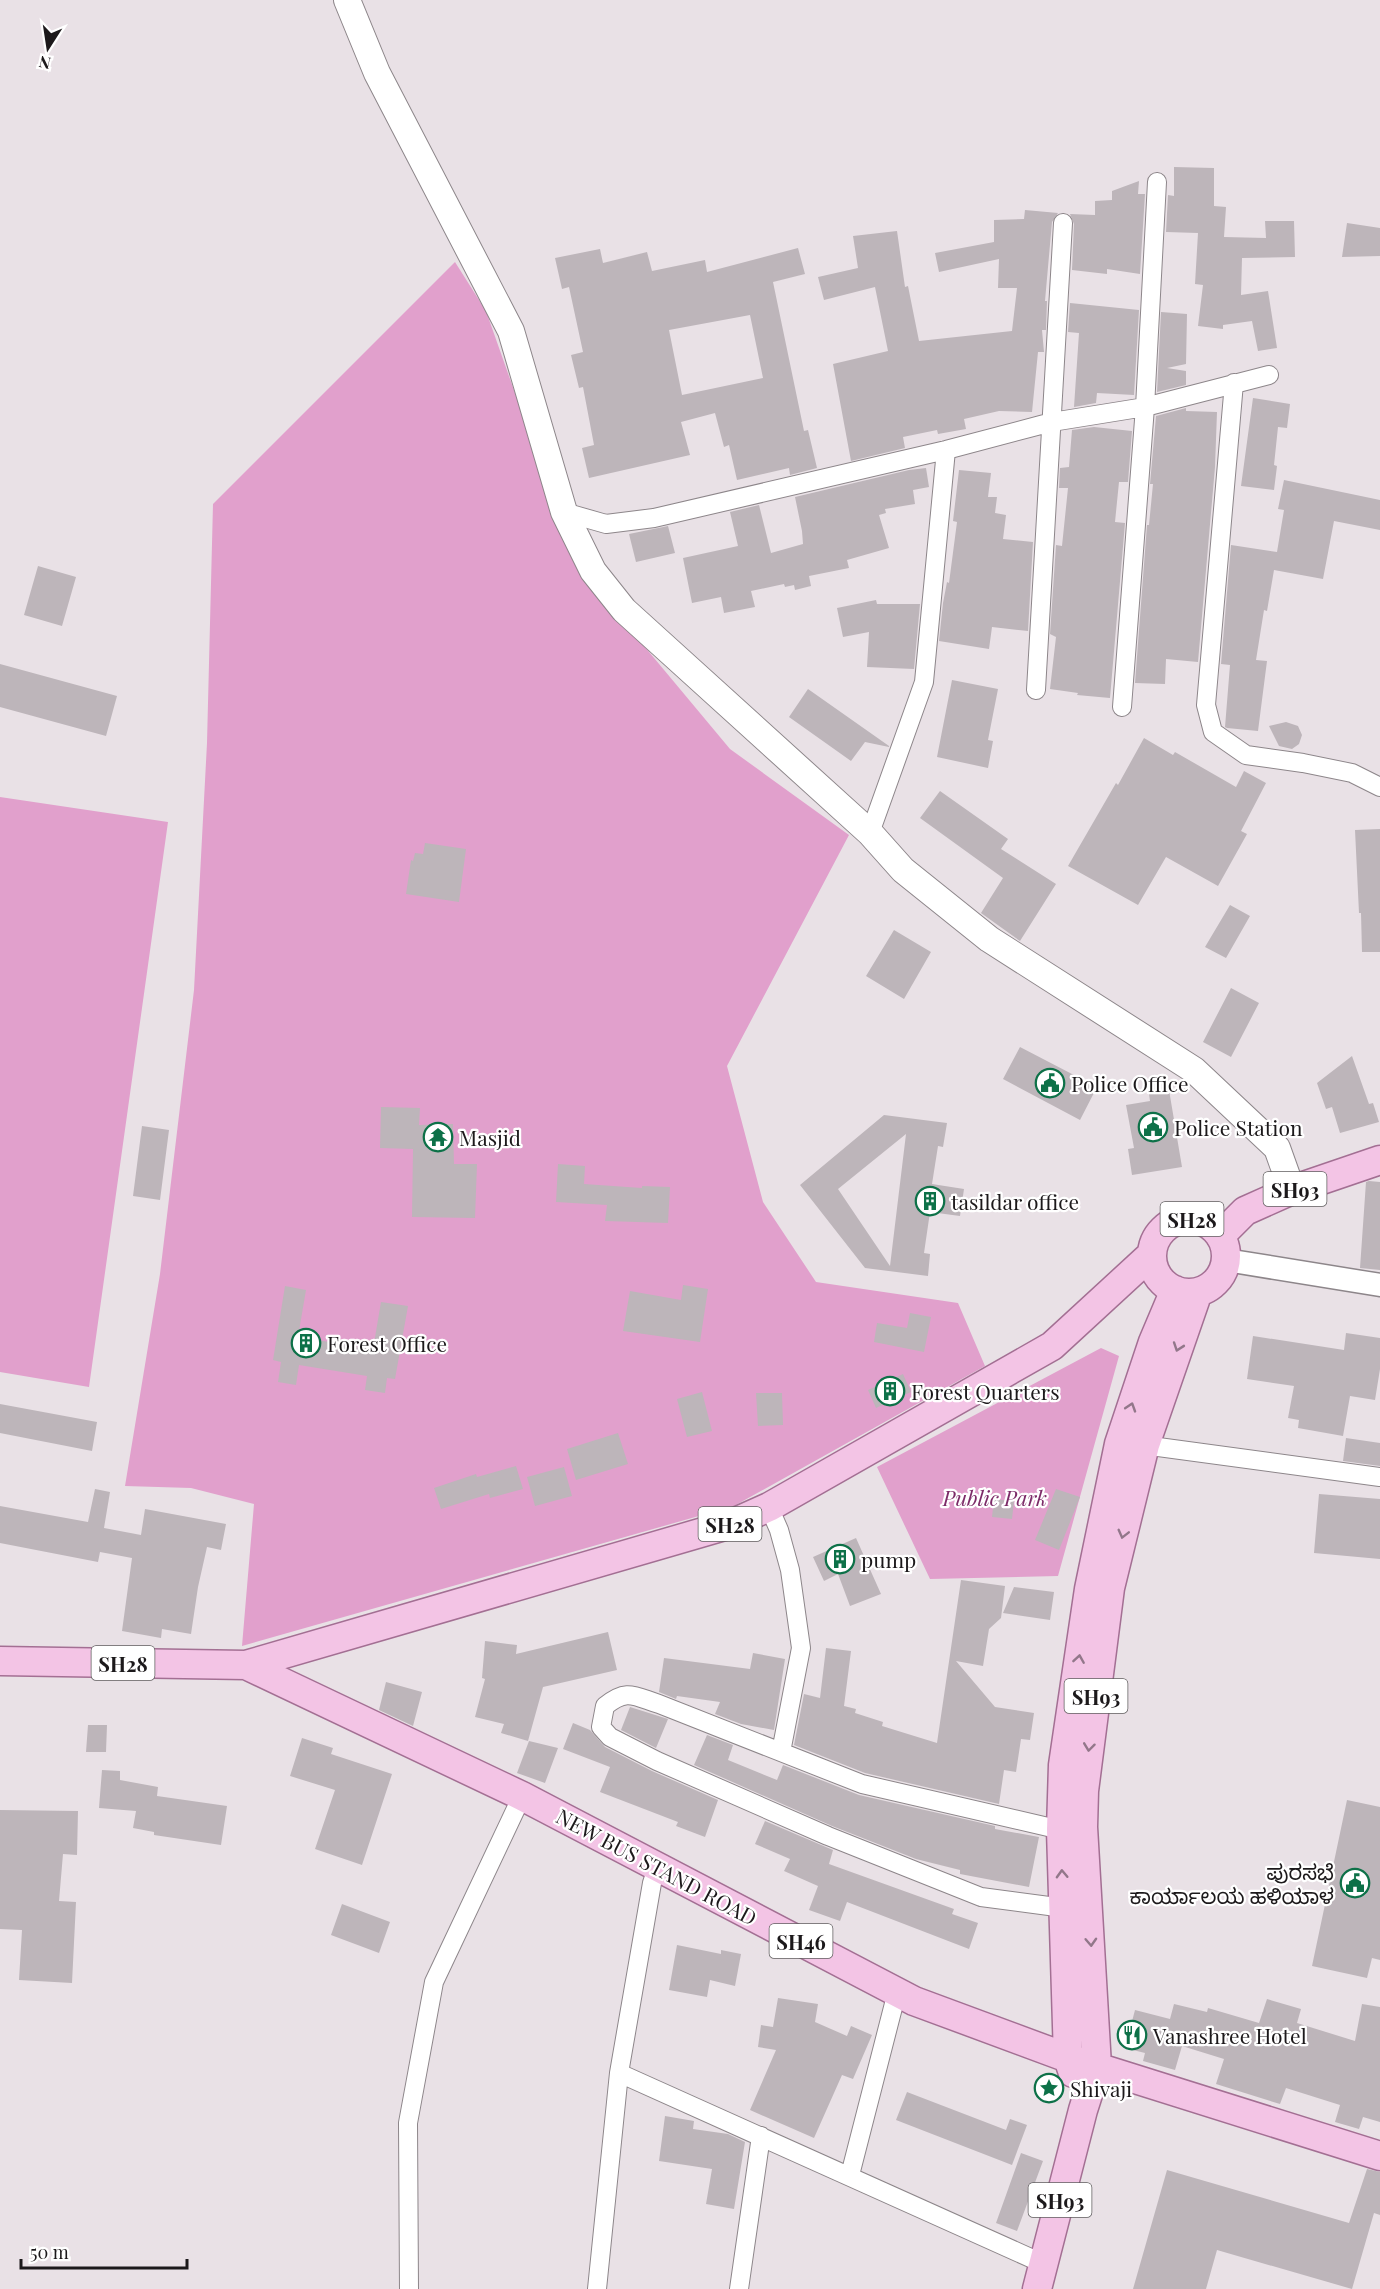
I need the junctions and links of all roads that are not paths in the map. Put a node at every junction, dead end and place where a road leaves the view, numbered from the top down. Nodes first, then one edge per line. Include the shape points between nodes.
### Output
1 (347, 0) edge
2 (1157, 182) dead end
3 (1063, 223) dead end
4 (1269, 375) dead end
5 (1234, 383) junction
6 (1145, 407) junction
7 (1052, 422) junction
8 (946, 450) junction
9 (564, 512) junction
10 (1036, 690) dead end
11 (1122, 707) dead end
12 (1380, 787) edge
13 (870, 833) junction
14 (1380, 1160) edge
15 (1292, 1190) junction
16 (1223, 1248) junction
17 (1152, 1254) junction
18 (1380, 1285) edge
19 (1186, 1291) junction
20 (1132, 1444) junction
21 (1380, 1477) edge
22 (769, 1508) junction
23 (0, 1661) edge
24 (246, 1665) junction
25 (781, 1752) junction
26 (522, 1796) junction
27 (1060, 1830) junction
28 (658, 1865) junction
29 (1064, 1908) junction
30 (897, 1992) junction
31 (1068, 2058) junction
32 (1097, 2066) junction
33 (619, 2073) junction
34 (1083, 2110) junction
35 (761, 2136) junction
36 (1380, 2156) edge
37 (850, 2175) junction
38 (1040, 2276) edge
39 (409, 2289) edge
40 (597, 2289) edge
41 (739, 2289) edge

1 - 9 main road via 377,73 511,331
2 - 6 street
3 - 7 street
4 - 5 street
5 - 6 street
5 - 12 street via 1206,705 1213,732 1246,755 1352,773
6 - 7 street
6 - 11 street
7 - 8 street
7 - 10 street
8 - 9 street via 654,518 606,524
8 - 13 street via 924,682
9 - 13 main road via 593,571 624,610
13 - 15 main road via 903,870 989,939 1194,1070 1276,1148
14 - 15 main road, SH93
15 - 16 main road, SH93 via 1245,1211
16 - 17 main road, SH28 via 1213,1227 1203,1221 1179,1220 1160,1232
16 - 18 street
16 - 19 main road, SH28 via 1223,1271 1217,1281 1208,1288
17 - 19 main road, SH28 via 1158,1276
17 - 22 main road, SH28 via 1052,1346
19 - 20 main road, SH93 via 1153,1342
20 - 21 street
27 -> 20 main road, SH93 via 1063,1766 1089,1590
20 -> 32 main road, SH93 via 1084,1791
22 - 24 main road, SH28 via 731,1524
22 - 25 street via 790,1570 801,1648
23 - 24 main road, SH28
24 - 26 main road, NEW BUS STAND ROAD / SH46
25 - 27 street via 862,1784
25 - 29 street via 630,1695 618,1696 605,1706 601,1726 610,1737 668,1766 981,1897
26 - 28 main road, NEW BUS STAND ROAD / SH46
26 - 39 street via 434,1982 408,2123
29 -> 27 main road, SH93
28 - 30 main road, NEW BUS STAND ROAD / SH46
28 - 33 street
29 - 31 main road, SH93
30 - 31 main road, NEW BUS STAND ROAD / SH46
30 - 37 street
31 - 32 main road, NEW BUS STAND ROAD / SH46
31 - 34 main road, SH93
32 - 34 main road, SH93
32 - 36 main road, NEW BUS STAND ROAD / SH46
33 - 35 street
33 - 40 street
34 - 38 main road, SH93
35 - 37 street
35 - 41 street
37 - 38 street

